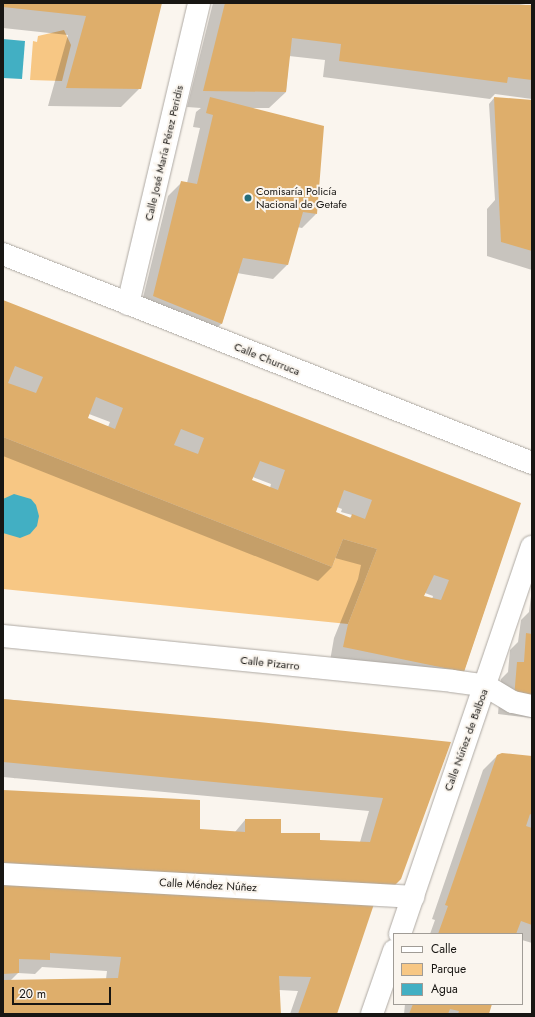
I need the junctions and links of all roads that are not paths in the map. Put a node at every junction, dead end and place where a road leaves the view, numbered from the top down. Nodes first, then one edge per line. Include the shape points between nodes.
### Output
1 (199, 3) edge
2 (3, 254) edge
3 (128, 304) junction
4 (532, 463) edge
5 (532, 547) edge
6 (3, 636) edge
7 (486, 686) junction
8 (532, 706) edge
9 (3, 874) edge
10 (413, 897) junction
11 (400, 933) edge
12 (393, 954) edge
13 (372, 1014) edge

1 - 3 street, Calle José María Pérez Peridis
2 - 3 street, Calle Churruca
3 - 4 street, Calle Churruca
5 - 7 street, Calle Núñez de Balboa via 488,671
6 - 7 street, Calle Pizarro
7 - 8 street, Calle Pizarro via 512,702
7 - 10 street, Calle Núñez de Balboa via 471,722
9 - 10 street, Calle Méndez Núñez
10 - 11 street, Calle Núñez de Balboa
12 - 13 street

